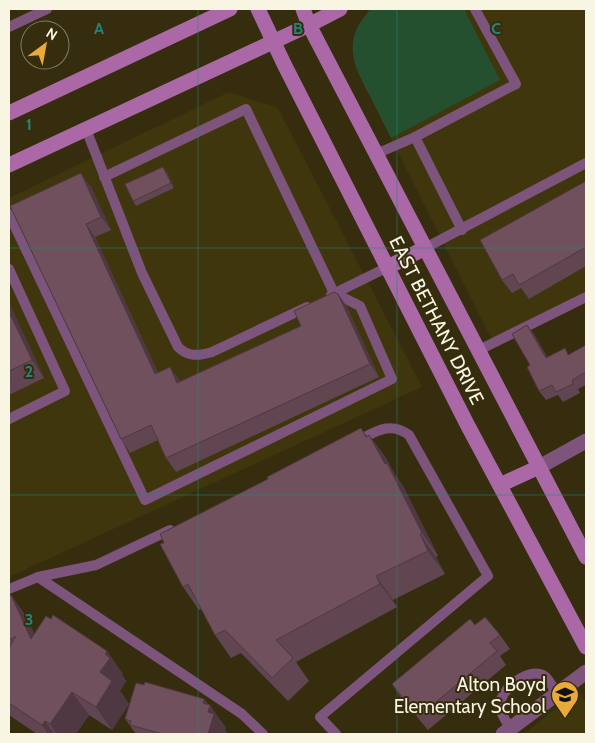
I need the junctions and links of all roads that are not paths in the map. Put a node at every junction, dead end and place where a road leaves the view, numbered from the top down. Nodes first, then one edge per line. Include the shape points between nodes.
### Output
1 (47, 9) edge
2 (230, 9) edge
3 (258, 9) edge
4 (303, 9) edge
5 (340, 9) edge
6 (475, 9) edge
7 (309, 25) junction
8 (9, 27) edge
9 (273, 41) junction
10 (9, 113) edge
11 (86, 129) junction
12 (415, 137) junction
13 (376, 154) junction
14 (586, 164) edge
15 (9, 165) edge
16 (104, 177) junction
17 (9, 214) edge
18 (462, 230) junction
19 (426, 248) junction
20 (388, 267) junction
21 (9, 270) edge
22 (586, 297) edge
23 (326, 298) junction
24 (479, 350) junction
25 (9, 419) edge
26 (586, 441) edge
27 (343, 447) edge
28 (539, 467) junction
29 (500, 485) junction
30 (176, 527) edge
31 (586, 557) edge
32 (38, 577) junction
33 (9, 589) edge
34 (586, 647) edge
35 (586, 672) edge
36 (557, 694) junction
37 (507, 731) edge
38 (263, 734) edge
39 (336, 734) edge

1 - 8 lane
2 - 10 main road
3 - 9 main road, EAST BETHANY DRIVE
4 - 7 main road, EAST BETHANY DRIVE
5 - 7 main road
6 - 12 lane via 516,84
7 - 9 main road
7 - 13 main road, EAST BETHANY DRIVE
9 - 11 main road
9 - 20 main road, EAST BETHANY DRIVE
11 - 15 main road
11 - 16 lane
12 - 13 lane
12 - 18 lane
13 - 19 main road, EAST BETHANY DRIVE
14 - 18 lane
16 - 23 lane via 142,273 183,352 194,356 212,352
16 - 23 lane via 246,109
17 - 23 lane via 144,500 392,379 360,306
18 - 19 lane
19 - 20 main road
19 - 24 main road, EAST BETHANY DRIVE
20 - 23 lane
20 - 29 main road, EAST BETHANY DRIVE
21 - 25 lane via 65,391
22 - 24 lane
24 - 28 main road, EAST BETHANY DRIVE
26 - 28 street
27 - 39 lane via 386,428 394,427 409,435 488,576 320,717
28 - 29 main road
28 - 31 main road, EAST BETHANY DRIVE
29 - 34 main road, EAST BETHANY DRIVE
30 - 32 lane via 96,565
32 - 33 lane
32 - 38 lane via 242,714
35 - 36 street
36 - 37 street
36 - 37 lane via 545,676 529,673 502,694 500,710

